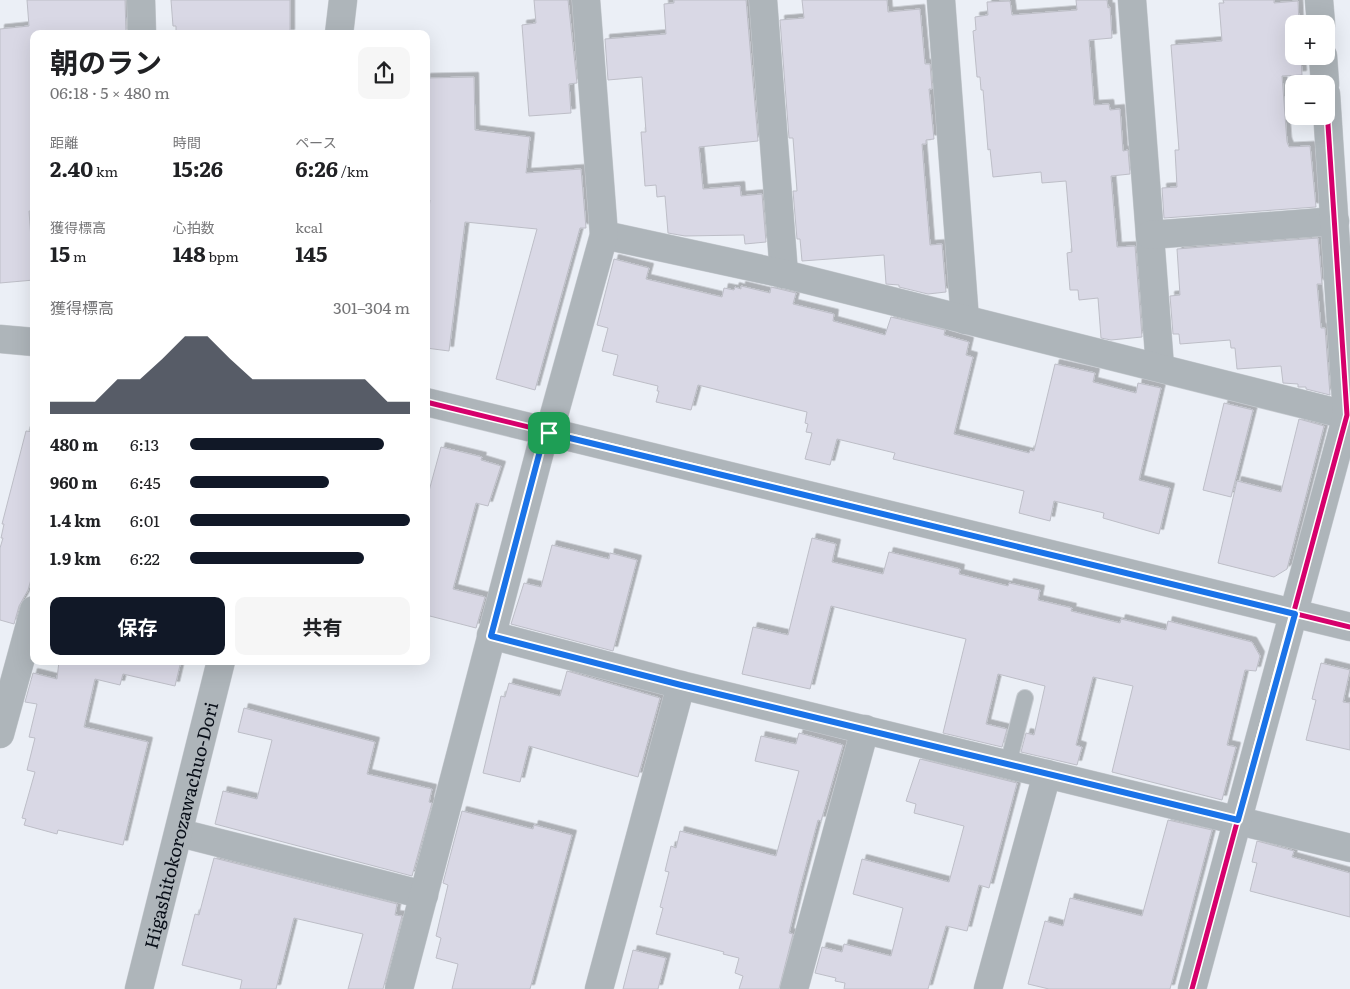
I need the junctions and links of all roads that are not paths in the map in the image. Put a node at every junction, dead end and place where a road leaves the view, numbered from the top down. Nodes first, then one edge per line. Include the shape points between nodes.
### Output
1 (141, 0) edge
2 (342, 0) edge
3 (586, 0) edge
4 (763, 0) edge
5 (941, 0) edge
6 (1132, 0) edge
7 (1319, 0) edge
8 (1320, 15) edge
9 (142, 30) edge
10 (339, 30) edge
11 (1332, 125) edge
12 (1341, 167) edge
13 (1335, 221) junction
14 (604, 235) junction
15 (1150, 235) junction
16 (784, 274) junction
17 (965, 320) junction
18 (0, 339) edge
19 (30, 342) edge
20 (1160, 367) junction
21 (430, 403) edge
22 (1349, 416) edge
23 (547, 433) junction
24 (1295, 614) junction
25 (30, 625) edge
26 (1350, 628) edge
27 (491, 636) junction
28 (220, 665) edge
29 (681, 685) junction
30 (1025, 698) dead end
31 (864, 728) junction
32 (0, 734) edge
33 (1008, 764) junction
34 (1047, 774) junction
35 (1238, 820) junction
36 (180, 833) junction
37 (1350, 848) edge
38 (424, 895) junction
39 (139, 989) edge
40 (399, 989) edge
41 (599, 989) edge
42 (794, 989) edge
43 (988, 989) edge
44 (1192, 989) edge

1 - 9 street
2 - 10 street
3 - 14 street
4 - 16 street
5 - 17 street
6 - 15 street
7 - 8 street
11 - 12 street
12 - 13 street
13 - 15 street
13 - 22 street
14 - 16 street
14 - 23 street
15 - 20 street
16 - 17 street
17 - 20 street
18 - 19 street
20 - 22 street
21 - 23 street
22 - 24 street
23 - 24 street
23 - 27 street
24 - 26 street
24 - 35 street
25 - 32 street
27 - 29 street
27 - 38 street
28 - 36 street, Higashitokorozawachuo-Dori
29 - 31 street
29 - 41 street
30 - 33 lane
31 - 33 street
31 - 42 street
33 - 34 street
34 - 35 street
34 - 43 street
35 - 37 street
35 - 44 street
36 - 38 street
36 - 39 street, Higashitokorozawachuo-Dori
38 - 40 street

